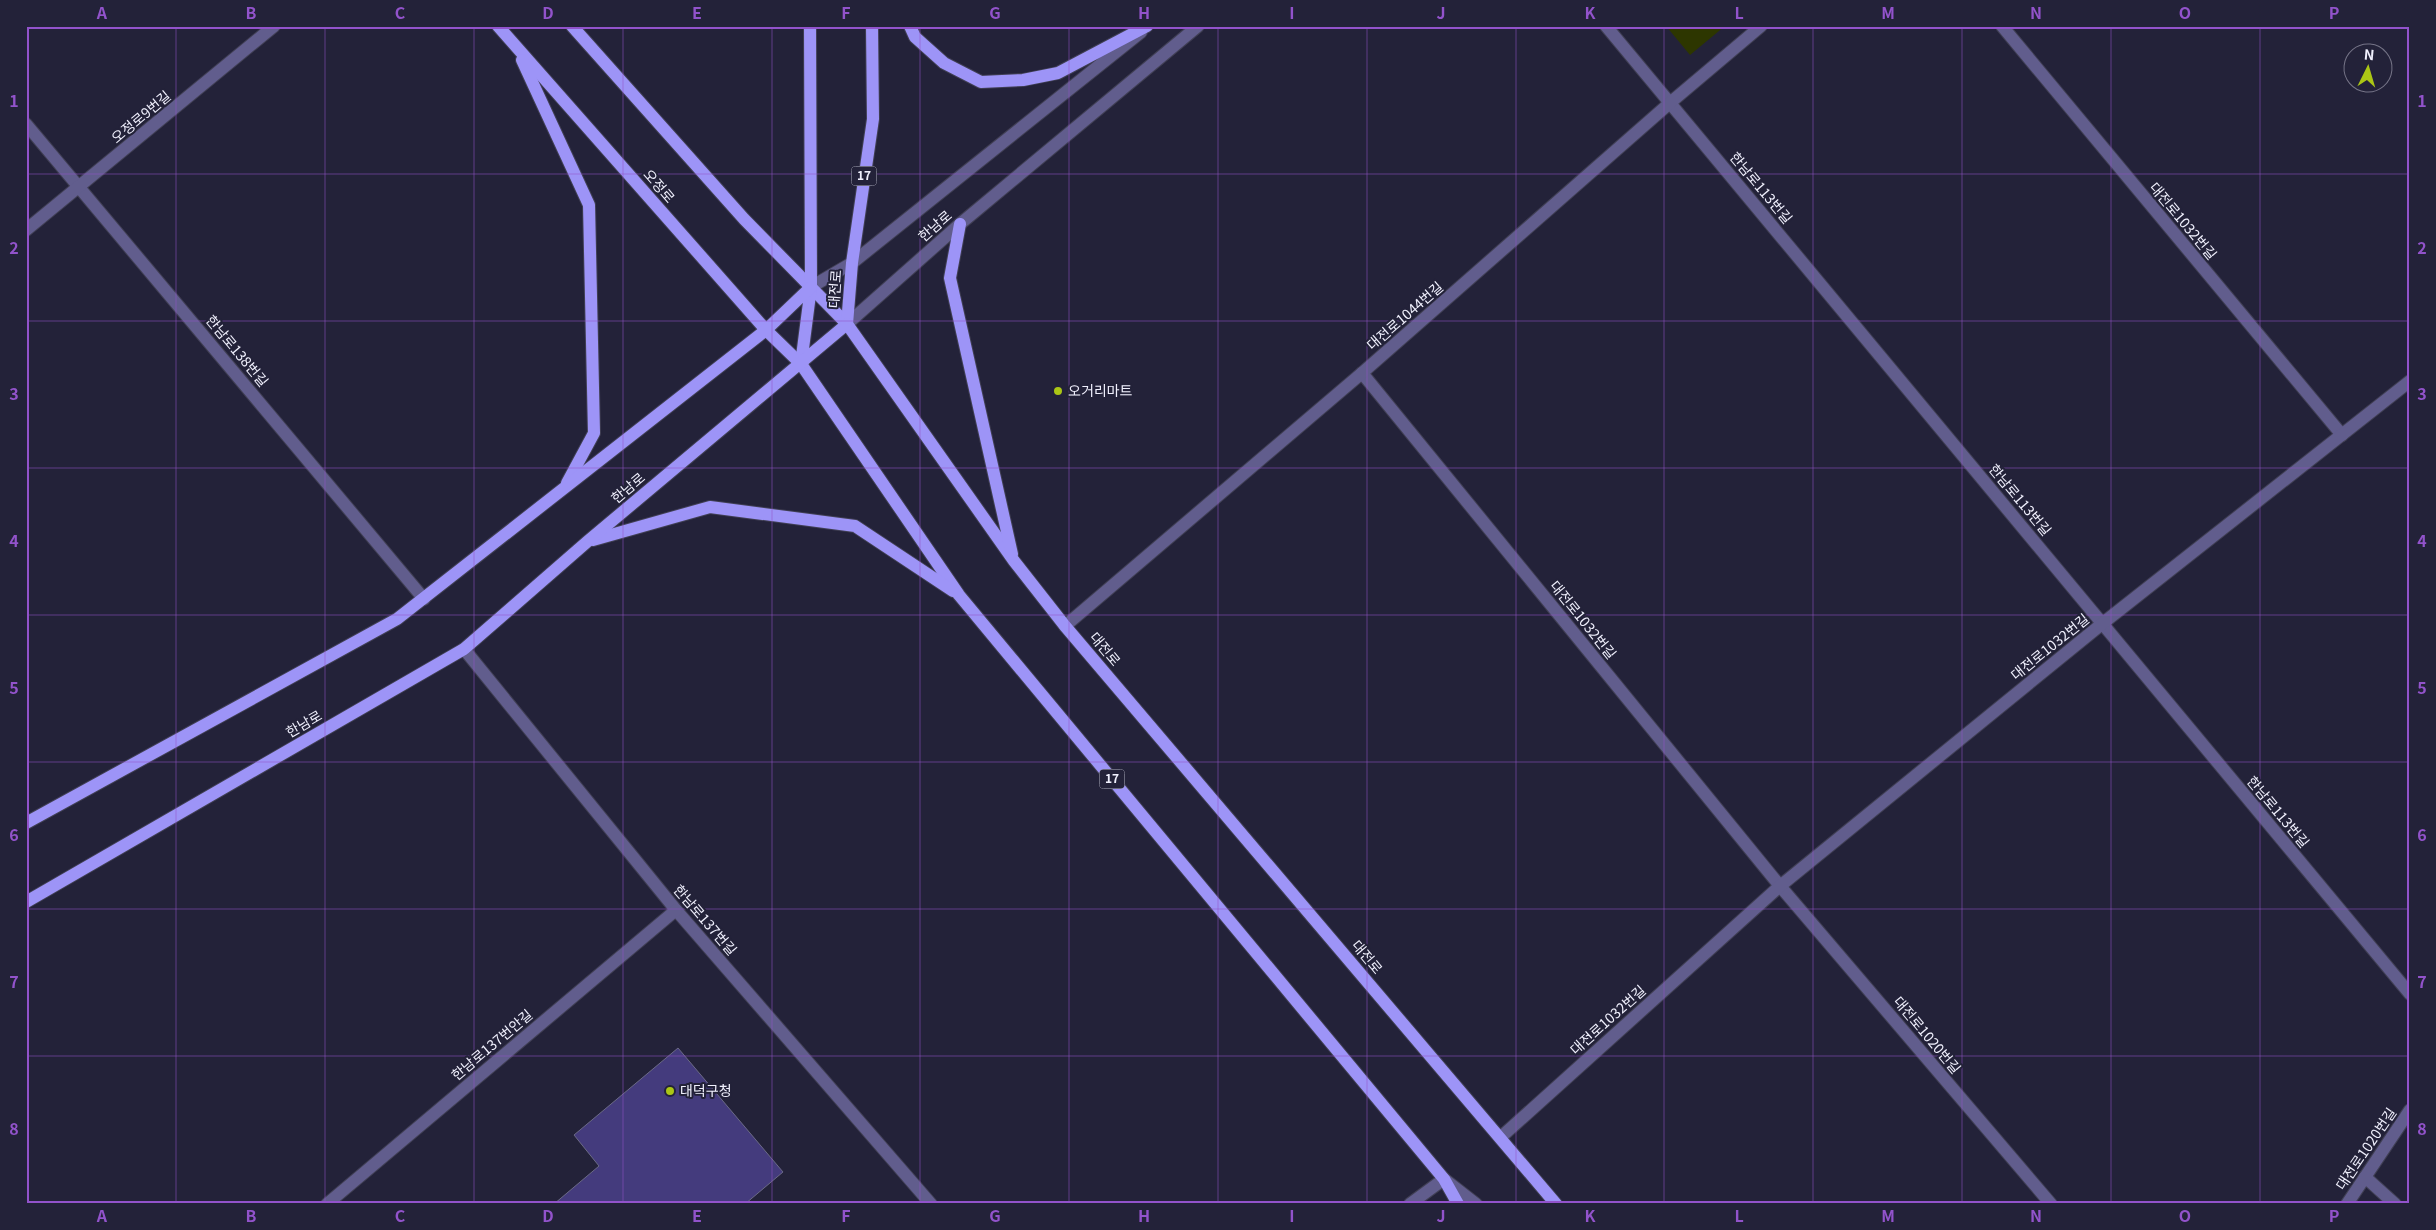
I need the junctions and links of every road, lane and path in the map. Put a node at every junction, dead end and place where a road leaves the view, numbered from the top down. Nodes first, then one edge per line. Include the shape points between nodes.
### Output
1 (274, 26) edge
2 (498, 26) edge
3 (572, 26) edge
4 (810, 26) edge
5 (872, 26) edge
6 (910, 26) edge
7 (1148, 26) edge
8 (1198, 26) edge
9 (1606, 26) edge
10 (1761, 26) edge
11 (2002, 26) edge
12 (516, 46) junction
13 (1671, 102) junction
14 (26, 124) edge
15 (80, 187) junction
16 (960, 224) junction
17 (26, 230) edge
18 (852, 263) junction
19 (811, 287) junction
20 (847, 324) junction
21 (766, 330) junction
22 (801, 364) junction
23 (1362, 373) junction
24 (2410, 380) edge
25 (2342, 435) junction
26 (565, 487) junction
27 (588, 541) junction
28 (1014, 561) junction
29 (959, 595) junction
30 (424, 599) junction
31 (2103, 624) junction
32 (1065, 626) junction
33 (464, 649) junction
34 (26, 822) edge
35 (1780, 886) junction
36 (26, 902) edge
37 (676, 910) junction
38 (2410, 994) edge
39 (2410, 1110) edge
40 (1501, 1137) junction
41 (2365, 1178) junction
42 (1444, 1179) junction
43 (327, 1204) edge
44 (931, 1204) edge
45 (1410, 1204) edge
46 (1458, 1204) edge
47 (1476, 1204) edge
48 (1556, 1204) edge
49 (2052, 1204) edge
50 (2348, 1204) edge
51 (2395, 1204) edge

1 - 15 street, 오정로9번길
2 - 12 main road, 오정로
3 - 19 main road via 744,219
4 - 19 main road, 대전로
5 - 18 main road, 대전로 / 17 via 873,120
6 - 7 main road via 914,37 944,63 981,82 1023,80 1058,73
7 - 18 street, 한남로
8 - 16 street, 한남로
9 - 13 street, 한남로113번길
10 - 13 street, 대전로1044번길
11 - 25 street, 대전로1032번길
12 - 21 main road, 오정로
12 - 26 main road via 589,205 594,432
13 - 23 street, 대전로1044번길
13 - 31 street, 한남로113번길
14 - 15 street, 한남로138번길
15 - 17 street, 오정로9번길
15 - 30 street, 한남로138번길
16 - 20 street, 한남로
16 - 28 main road via 950,278
18 - 19 street, 한남로
18 - 20 main road, 대전로 / 17
19 - 20 main road
19 - 21 main road, 한남로
19 - 22 main road, 대전로
20 - 22 main road, 한남로
20 - 28 main road, 대전로
21 - 22 main road, 오정로
21 - 26 main road, 한남로
22 - 27 main road, 한남로
22 - 29 main road, 17
23 - 32 street, 대전로1044번길
23 - 35 street, 대전로1032번길
24 - 25 street, 대전로1032번길
25 - 31 street, 대전로1032번길
26 - 30 main road, 한남로
27 - 29 main road via 710,507 855,526
27 - 33 main road, 한남로
28 - 32 main road, 대전로
29 - 42 main road, 17
30 - 34 main road, 한남로 via 397,620
31 - 35 street, 대전로1032번길
31 - 38 street, 한남로113번길
32 - 40 main road, 대전로
33 - 36 main road, 한남로
33 - 37 street, 한남로137번길
35 - 40 street, 대전로1032번길
35 - 49 street, 대전로1020번길
37 - 43 street, 한남로137번안길
37 - 44 street, 한남로137번길
39 - 41 street, 대전로1020번길
40 - 48 main road, 대전로
41 - 50 street, 대전로1020번길
41 - 51 street
42 - 45 street
42 - 46 main road, 17
42 - 47 street

